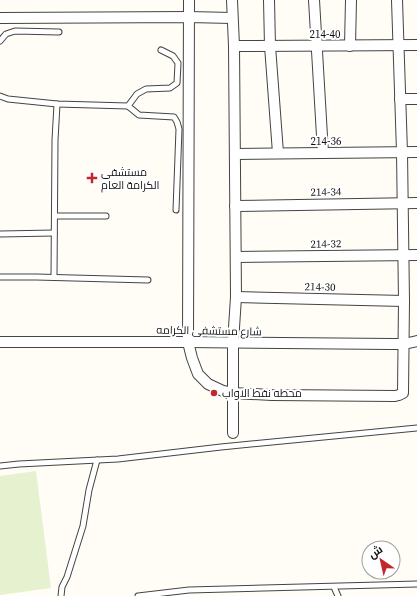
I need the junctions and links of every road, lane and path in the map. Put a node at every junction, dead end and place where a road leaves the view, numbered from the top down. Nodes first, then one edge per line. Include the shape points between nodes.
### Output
1 (189, 0) edge
2 (232, 0) edge
3 (269, 0) edge
4 (314, 0) edge
5 (351, 0) edge
6 (397, 0) edge
7 (189, 17) junction
8 (0, 18) edge
9 (232, 18) junction
10 (59, 32) dead end
11 (0, 41) edge
12 (398, 45) junction
13 (417, 45) edge
14 (234, 46) junction
15 (270, 46) junction
16 (316, 46) junction
17 (350, 46) junction
18 (161, 50) dead end
19 (0, 96) edge
20 (417, 98) edge
21 (400, 99) junction
22 (57, 104) junction
23 (128, 106) junction
24 (402, 152) junction
25 (417, 152) edge
26 (278, 153) junction
27 (323, 153) junction
28 (235, 154) junction
29 (403, 203) junction
30 (417, 203) edge
31 (235, 206) junction
32 (176, 210) dead end
33 (55, 216) junction
34 (106, 216) dead end
35 (54, 233) junction
36 (0, 234) edge
37 (404, 255) junction
38 (417, 255) edge
39 (236, 257) junction
40 (0, 277) edge
41 (54, 277) junction
42 (148, 280) dead end
43 (236, 297) junction
44 (404, 301) junction
45 (417, 341) edge
46 (0, 342) edge
47 (188, 342) junction
48 (233, 343) junction
49 (404, 344) junction
50 (233, 393) junction
51 (417, 428) edge
52 (233, 433) dead end
53 (97, 460) junction
54 (0, 466) edge
55 (417, 584) edge
56 (334, 587) junction
57 (61, 596) edge
58 (138, 596) edge
59 (338, 596) edge

1 - 7 street
2 - 9 street
3 - 15 street
4 - 16 street
5 - 17 street
6 - 12 street
7 - 8 street
7 - 9 street
7 - 47 street
9 - 14 street
10 - 11 lane via 15,31 6,34
12 - 13 street, 214-40
12 - 17 street, 214-40
12 - 21 street
14 - 15 street, 214-40
14 - 28 street
15 - 16 street, 214-40
15 - 26 street
16 - 17 street, 214-40
16 - 27 street
18 - 23 lane via 173,56 178,63 177,83 170,88 146,90 137,94
19 - 22 lane
20 - 21 street
21 - 24 street
22 - 23 lane
22 - 33 lane
23 - 32 lane via 139,115 174,118 177,122 179,129
24 - 25 street, 214-36
24 - 27 street, 214-36
24 - 29 street
26 - 27 street, 214-36
26 - 28 street, 214-36
28 - 31 street
29 - 30 street, 214-34
29 - 31 street, 214-34
29 - 37 street
31 - 39 street
33 - 34 lane
33 - 35 lane
35 - 36 lane
35 - 41 lane
37 - 38 street, 214-32
37 - 39 street, 214-32
37 - 44 street
39 - 43 street
40 - 41 lane
41 - 42 lane
43 - 44 street, 214-30
43 - 48 street
44 - 49 street
45 - 49 street, شارع مستشفى الكرامه
46 - 47 street, شارع مستشفى الكرامه
47 - 48 street, شارع مستشفى الكرامه
47 - 50 street via 198,374 208,384
48 - 49 street, شارع مستشفى الكرامه
48 - 50 street
49 - 50 street via 403,393 399,395
50 - 52 street
51 - 53 lane
53 - 54 lane
53 - 57 lane via 83,526
55 - 56 lane
56 - 58 lane via 189,590
56 - 59 lane

